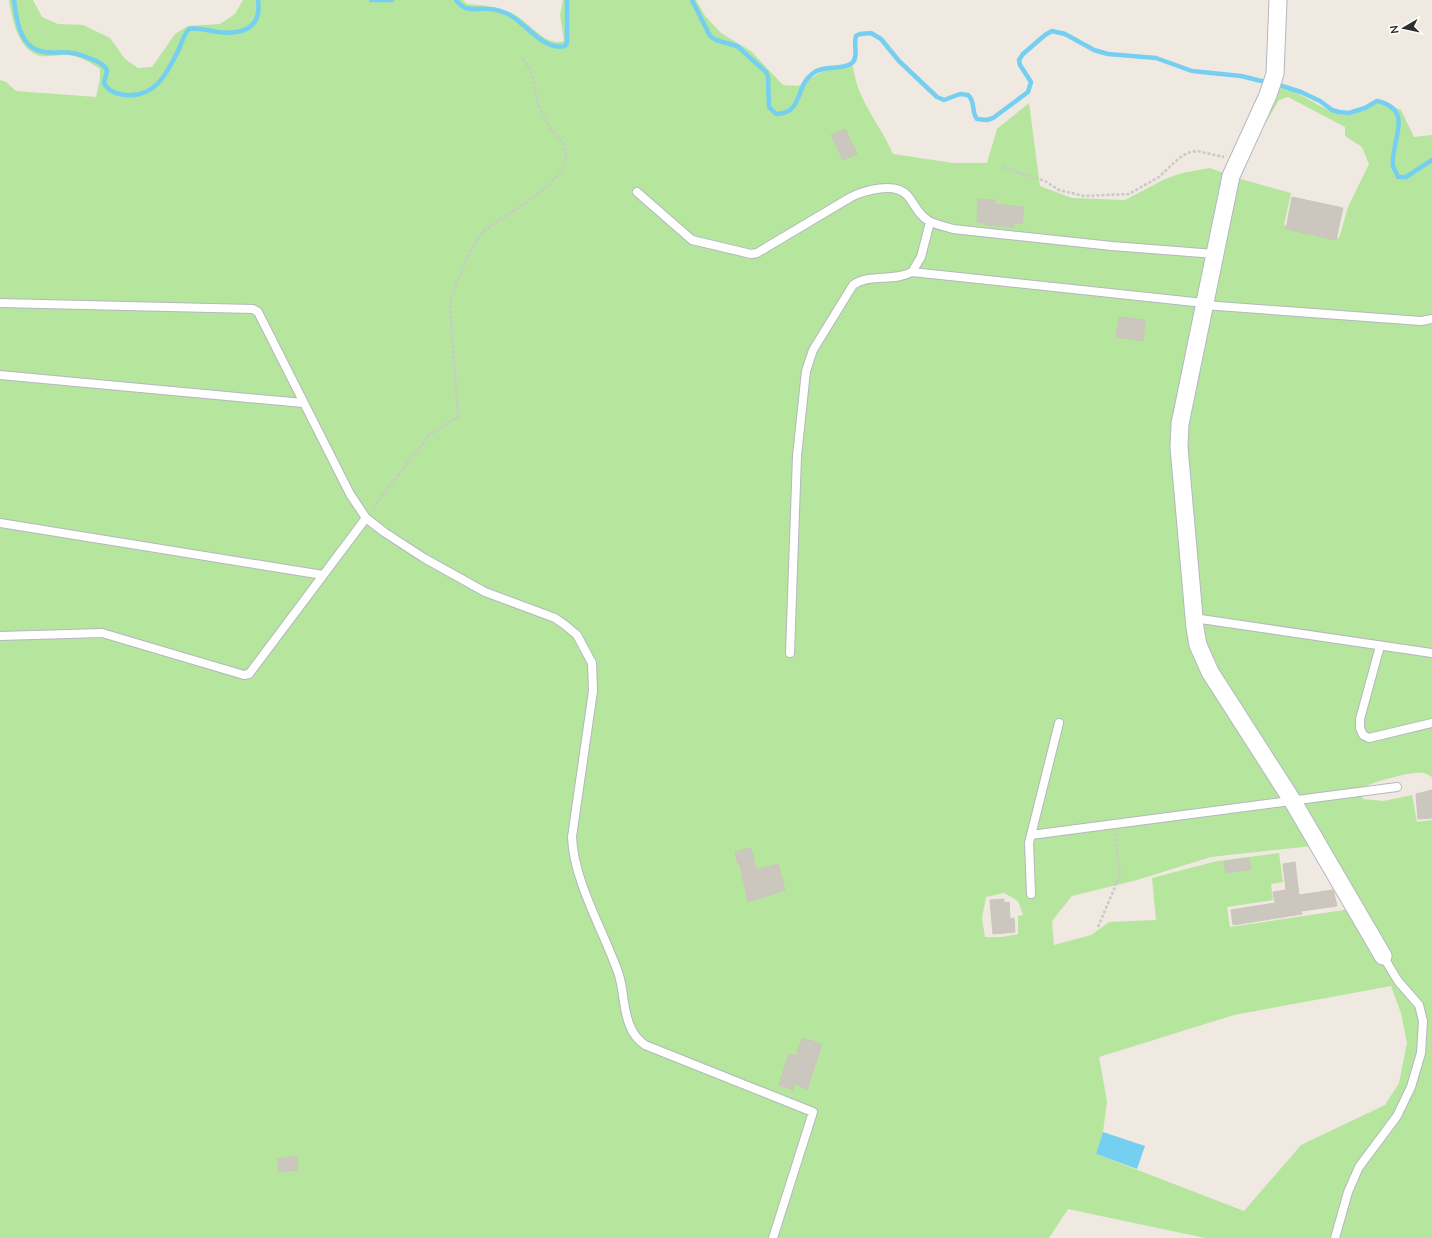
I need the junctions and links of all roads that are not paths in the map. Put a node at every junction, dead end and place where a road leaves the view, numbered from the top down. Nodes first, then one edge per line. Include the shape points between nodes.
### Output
1 (1278, 0) edge
2 (637, 192) dead end
3 (930, 222) junction
4 (1215, 254) junction
5 (912, 272) junction
6 (0, 303) edge
7 (1204, 304) junction
8 (1432, 319) edge
9 (0, 375) edge
10 (303, 403) junction
11 (366, 518) junction
12 (0, 523) edge
13 (323, 575) junction
14 (1194, 618) junction
15 (0, 636) edge
16 (1380, 646) junction
17 (790, 653) dead end
18 (1432, 653) edge
19 (1059, 723) dead end
20 (1432, 723) edge
21 (1397, 786) dead end
22 (1292, 800) junction
23 (1031, 835) junction
24 (1031, 894) dead end
25 (1383, 956) joint
26 (773, 1238) edge
27 (1335, 1238) edge

1 - 4 street via 1275,74 1231,176
2 - 3 lane via 692,240 751,254 757,253 857,194 875,189 897,190 907,195 916,210
3 - 4 lane via 953,229
3 - 5 lane via 921,257
4 - 7 street
5 - 7 lane
5 - 17 lane via 893,278 859,281 853,285 813,350 806,372 797,456
6 - 10 lane via 253,309 258,312
7 - 8 lane via 1421,321
7 - 14 street via 1185,392 1179,447
9 - 10 lane
10 - 11 lane via 350,494
11 - 13 lane
11 - 26 lane via 424,558 485,592 555,618 577,635 586,649 592,662 593,690 572,837 573,849 580,878 620,977 631,1028 636,1038 645,1045 813,1112
12 - 13 lane
13 - 15 lane via 249,674 244,675 102,633
14 - 16 lane
14 - 22 street via 1198,645 1210,672
16 - 18 lane
16 - 20 lane via 1360,719 1363,735 1369,738
19 - 23 lane
21 - 22 lane
22 - 23 lane
22 - 25 street
23 - 24 lane
25 - 27 lane via 1398,981 1419,1005 1423,1021 1421,1053 1411,1087 1397,1116 1359,1167 1348,1192

